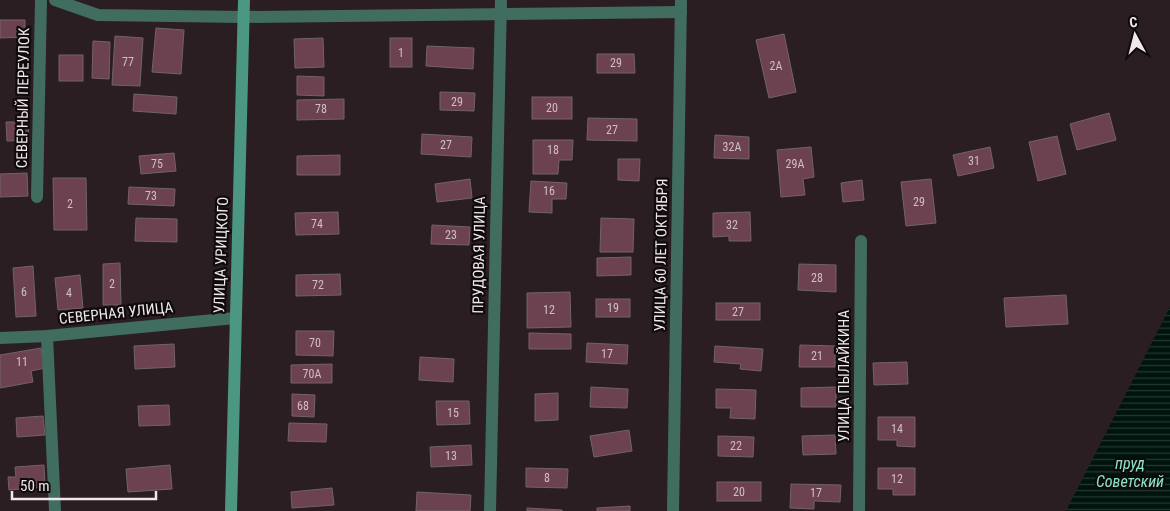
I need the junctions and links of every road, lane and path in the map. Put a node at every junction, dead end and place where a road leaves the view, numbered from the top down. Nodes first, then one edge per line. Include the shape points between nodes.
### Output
1 (41, 0) edge
2 (55, 0) edge
3 (244, 0) edge
4 (501, 0) edge
5 (681, 6) edge
6 (500, 15) junction
7 (244, 17) junction
8 (37, 197) dead end
9 (861, 241) dead end
10 (235, 318) junction
11 (48, 336) junction
12 (0, 338) edge
13 (56, 511) edge
14 (230, 511) edge
15 (490, 511) edge
16 (673, 511) edge
17 (859, 511) edge

1 - 8 street, СЕВЕРНЫЙ ПЕРЕУЛОК
2 - 7 street via 98,15
3 - 7 street, УЛИЦА УРИЦКОГО
4 - 6 street, ПРУДОВАЯ УЛИЦА
5 - 6 street
5 - 16 street, УЛИЦА 60 ЛЕТ ОКТЯБРЯ
6 - 7 street
6 - 15 street, ПРУДОВАЯ УЛИЦА
7 - 10 street, УЛИЦА УРИЦКОГО
9 - 17 street, УЛИЦА ПЫЛАЙКИНА
10 - 11 street, СЕВЕРНАЯ УЛИЦА
10 - 14 street, УЛИЦА УРИЦКОГО
11 - 12 street, СЕВЕРНАЯ УЛИЦА
11 - 13 street

